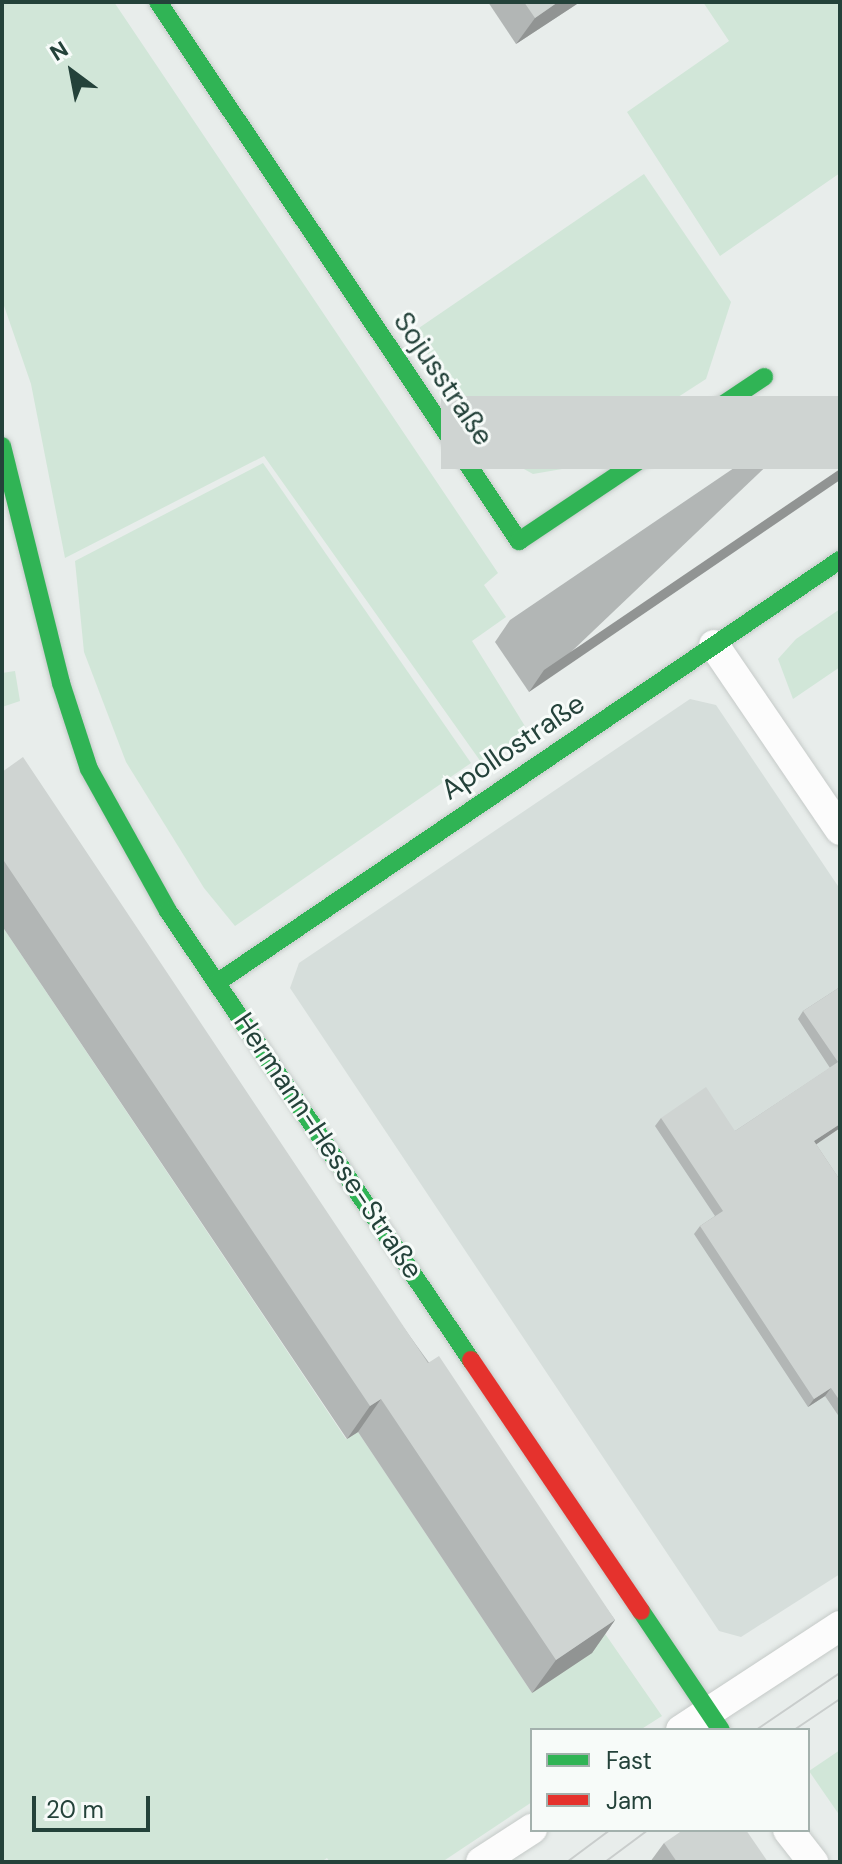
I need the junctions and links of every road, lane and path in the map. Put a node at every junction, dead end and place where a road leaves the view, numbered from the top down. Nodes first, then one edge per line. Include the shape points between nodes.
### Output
1 (158, 2) edge
2 (764, 377) dead end
3 (2, 446) edge
4 (10, 522) edge
5 (840, 560) edge
6 (714, 645) junction
7 (840, 830) edge
8 (218, 982) junction
9 (840, 1626) edge
10 (715, 1721) edge
11 (689, 1728) edge
12 (530, 1830) edge
13 (790, 1832) edge
14 (481, 1862) edge
15 (813, 1862) edge

1 - 2 street, Sojusstraße via 519,541
3 - 4 street, Hermann-Hesse-Straße
4 - 8 street, Hermann-Hesse-Straße via 89,769 168,911
5 - 6 street, Apollostraße
6 - 7 street
6 - 8 street, Apollostraße
8 - 10 street, Hermann-Hesse-Straße
9 - 10 street
10 - 11 street
12 - 14 street
13 - 15 street

